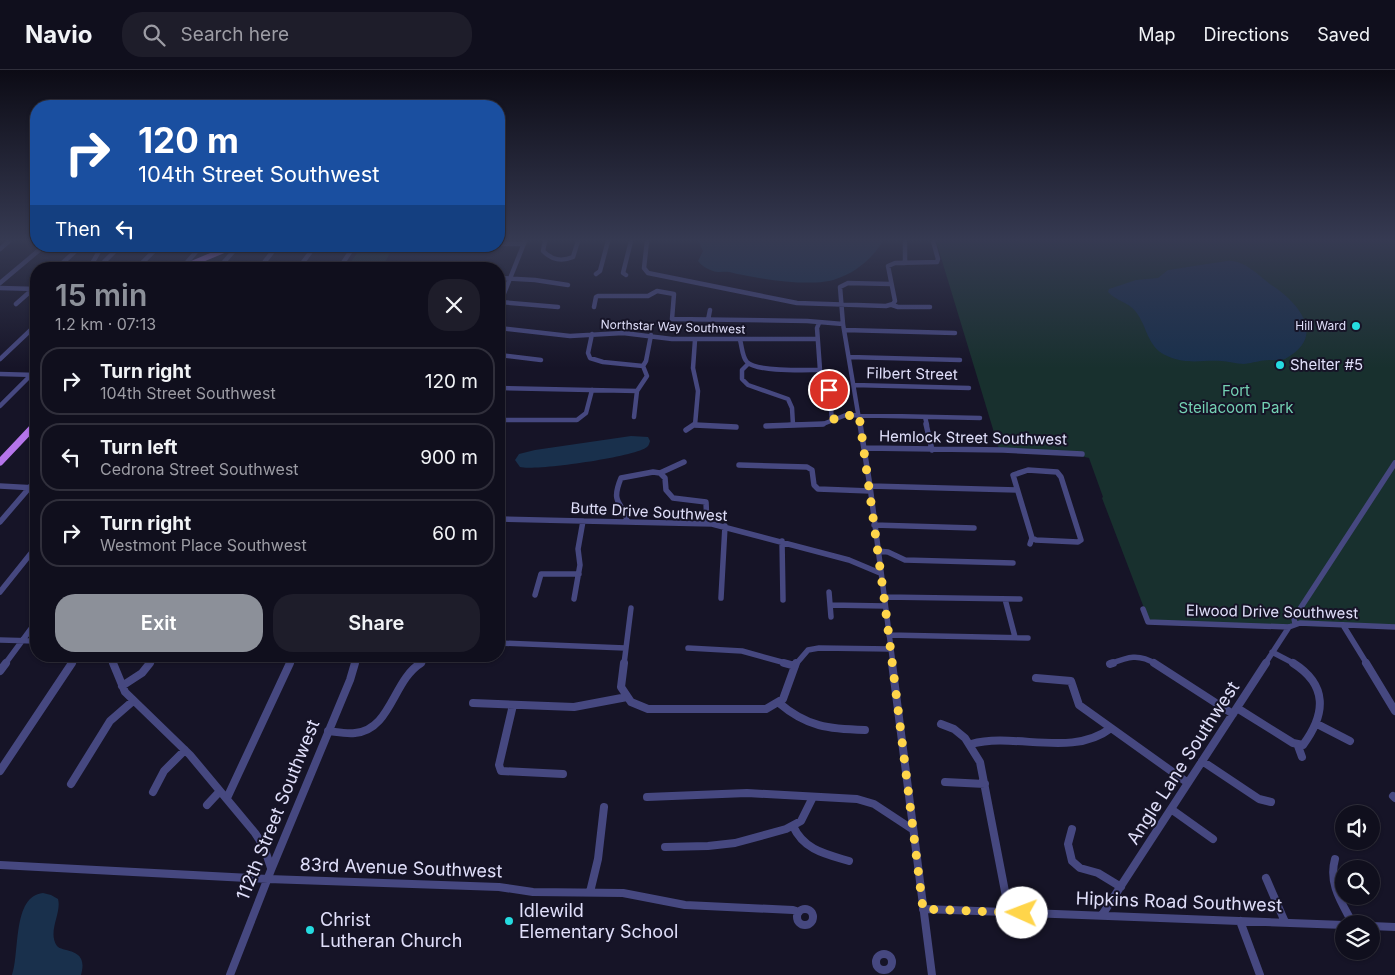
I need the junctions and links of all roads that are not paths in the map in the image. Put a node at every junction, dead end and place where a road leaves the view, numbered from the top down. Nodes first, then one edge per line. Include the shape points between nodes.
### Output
1 (551, 283) edge
2 (699, 283) edge
3 (846, 283) edge
4 (858, 283) edge
5 (891, 284) joint
6 (568, 285) dead end
7 (0, 288) edge
8 (30, 288) edge
9 (30, 292) edge
10 (16, 304) dead end
11 (505, 304) edge
12 (841, 305) junction
13 (892, 305) junction
14 (558, 307) dead end
15 (594, 308) dead end
16 (930, 308) dead end
17 (710, 310) dead end
18 (708, 320) junction
19 (819, 323) junction
20 (844, 327) junction
21 (505, 329) edge
22 (30, 331) edge
23 (955, 333) dead end
24 (592, 334) junction
25 (651, 336) junction
26 (817, 339) junction
27 (695, 340) junction
28 (740, 340) junction
29 (505, 356) edge
30 (849, 357) junction
31 (0, 359) edge
32 (541, 360) dead end
33 (960, 360) dead end
34 (748, 364) junction
35 (643, 366) junction
36 (820, 370) junction
37 (0, 374) edge
38 (30, 375) edge
39 (30, 378) edge
40 (854, 385) junction
41 (505, 388) edge
42 (969, 388) dead end
43 (592, 390) junction
44 (637, 391) junction
45 (0, 406) edge
46 (859, 415) junction
47 (925, 416) junction
48 (634, 417) dead end
49 (980, 418) dead end
50 (505, 420) edge
51 (832, 420) junction
52 (30, 426) edge
53 (695, 426) junction
54 (766, 426) dead end
55 (794, 426) junction
56 (736, 427) dead end
57 (30, 430) edge
58 (686, 430) dead end
59 (864, 448) junction
60 (932, 450) junction
61 (1082, 454) dead end
62 (0, 458) edge
63 (0, 462) edge
64 (684, 462) dead end
65 (1395, 464) edge
66 (739, 465) dead end
67 (660, 474) junction
68 (0, 486) edge
69 (30, 488) edge
70 (870, 488) junction
71 (1017, 490) junction
72 (30, 491) edge
73 (505, 519) edge
74 (583, 521) junction
75 (0, 522) edge
76 (627, 522) junction
77 (706, 524) junction
78 (874, 525) junction
79 (725, 526) junction
80 (974, 528) dead end
81 (1032, 538) junction
82 (782, 541) junction
83 (1030, 544) dead end
84 (878, 551) junction
85 (30, 554) edge
86 (1012, 563) dead end
87 (880, 573) junction
88 (579, 574) junction
89 (0, 592) edge
90 (829, 592) dead end
91 (535, 595) dead end
92 (884, 597) junction
93 (721, 598) dead end
94 (574, 599) dead end
95 (1005, 599) junction
96 (1020, 599) dead end
97 (783, 600) dead end
98 (830, 605) junction
99 (885, 606) junction
100 (630, 608) dead end
101 (1143, 609) dead end
102 (831, 617) dead end
103 (1343, 625) junction
104 (1292, 626) junction
105 (1395, 627) edge
106 (30, 630) edge
107 (889, 635) junction
108 (1014, 637) junction
109 (1028, 638) dead end
110 (0, 640) edge
111 (22, 641) junction
112 (30, 641) edge
113 (505, 643) edge
114 (625, 648) junction
115 (688, 648) dead end
116 (891, 649) junction
117 (1272, 652) junction
118 (73, 662) edge
119 (112, 662) edge
120 (150, 662) edge
121 (290, 662) edge
122 (355, 662) edge
123 (422, 662) edge
124 (1110, 664) dead end
125 (795, 666) junction
126 (0, 671) edge
127 (1036, 678) dead end
128 (122, 686) junction
129 (627, 697) junction
130 (133, 701) junction
131 (474, 703) dead end
132 (779, 703) junction
133 (512, 705) junction
134 (1235, 711) junction
135 (1395, 711) edge
136 (941, 724) dead end
137 (1317, 724) junction
138 (1111, 728) junction
139 (865, 730) dead end
140 (328, 731) junction
141 (1350, 741) dead end
142 (971, 744) junction
143 (1298, 746) junction
144 (185, 750) junction
145 (1302, 757) dead end
146 (1202, 761) junction
147 (0, 771) edge
148 (563, 774) dead end
149 (946, 782) dead end
150 (72, 784) dead end
151 (985, 784) junction
152 (1188, 784) junction
153 (220, 791) junction
154 (152, 792) dead end
155 (647, 797) dead end
156 (812, 797) junction
157 (227, 798) junction
158 (1271, 802) dead end
159 (207, 804) dead end
160 (604, 807) dead end
161 (1171, 809) junction
162 (793, 826) junction
163 (912, 829) junction
164 (1072, 829) dead end
165 (1213, 839) dead end
166 (665, 847) dead end
167 (1336, 859) dead end
168 (849, 861) dead end
169 (0, 865) edge
170 (271, 870) junction
171 (1266, 878) dead end
172 (268, 879) junction
173 (1121, 887) junction
174 (590, 892) junction
175 (923, 909) junction
176 (799, 912) dead end
177 (1009, 912) junction
178 (1102, 915) junction
179 (1348, 915) edge
180 (1240, 921) junction
181 (1285, 922) junction
182 (1335, 925) edge
183 (1380, 926) edge
184 (1395, 927) edge
185 (230, 975) edge
186 (932, 975) edge
187 (1260, 975) edge

1 - 6 street
2 - 12 street via 797,303
3 - 12 street via 841,284
4 - 5 street
5 - 13 street via 895,301
7 - 8 street
9 - 10 street
11 - 14 street
12 - 13 street
12 - 20 street
13 - 16 street
15 - 18 street via 597,296 674,293 671,318
17 - 18 street
18 - 19 street
19 - 20 street
19 - 26 street
20 - 23 street
20 - 30 street
21 - 24 street, Northstar Way Southwest via 566,336
22 - 31 street
24 - 25 street, Northstar Way Southwest
24 - 35 street via 589,357
25 - 27 street, Northstar Way Southwest
25 - 35 street
26 - 28 street, Northstar Way Southwest
26 - 36 street
27 - 28 street, Northstar Way Southwest
27 - 53 street via 693,368 698,391
28 - 34 street
29 - 32 street
30 - 33 street
30 - 40 street
34 - 36 street via 761,368
34 - 55 street via 742,370 742,379 788,400
35 - 44 street via 647,376
36 - 51 street via 829,390
37 - 38 street
39 - 45 street
40 - 42 street, Filbert Street
40 - 46 street
41 - 43 street
43 - 44 street
43 - 50 street via 586,413 577,420
44 - 48 street
46 - 47 street
46 - 51 street
46 - 59 street
47 - 49 street
47 - 60 street
51 - 55 street via 821,425
52 - 62 main road
53 - 56 street
53 - 58 street
54 - 55 street
57 - 63 main road
59 - 60 street, Hemlock Street Southwest
59 - 70 street
60 - 61 street, Hemlock Street Southwest
64 - 67 street
65 - 104 street, Angle Lane Southwest via 1294,618
66 - 70 street via 806,467 812,470 814,485 818,489
67 - 76 street via 653,472 620,479 617,502 627,515
67 - 77 street via 673,498 706,502
68 - 69 street
70 - 71 street
70 - 78 street
71 - 81 street
71 - 81 street via 1013,477 1016,472 1058,473 1082,539 1078,542
72 - 75 street
73 - 74 street, Butte Drive Southwest
74 - 76 street, Butte Drive Southwest
74 - 88 street via 578,550
76 - 77 street, Butte Drive Southwest
77 - 79 street, Butte Drive Southwest
78 - 80 street
78 - 84 street
79 - 82 street, Butte Drive Southwest
79 - 93 street
81 - 83 street
82 - 87 street, Butte Drive Southwest via 849,560
82 - 97 street
84 - 86 street via 905,560
84 - 87 street
85 - 89 street
87 - 92 street
88 - 91 street via 542,573
88 - 94 street
90 - 98 street
92 - 95 street
92 - 99 street
95 - 96 street
95 - 108 street
98 - 99 street
98 - 102 street
99 - 107 street
100 - 114 street
101 - 104 street, Elwood Drive Southwest via 1148,622
103 - 104 street, Elwood Drive Southwest
103 - 105 street, Elwood Drive Southwest
103 - 135 street
104 - 117 street, Angle Lane Southwest
106 - 111 street
107 - 108 street
107 - 116 street
108 - 109 street
110 - 111 street
111 - 112 street
111 - 126 street
113 - 114 street
114 - 129 street via 621,683
115 - 125 street via 742,651
116 - 125 street via 813,648 801,655
116 - 163 street
117 - 134 street, Angle Lane Southwest
117 - 137 street via 1301,669 1316,683 1320,712
118 - 147 street
119 - 128 street
120 - 128 street
121 - 157 street
122 - 140 street, 112th Street Southwest
123 - 140 street via 411,669 379,722 371,729 355,733
124 - 134 street via 1131,656 1149,660
125 - 132 street via 786,694
127 - 138 street via 1069,680 1079,705
128 - 130 street
129 - 132 street via 643,708 660,710 762,709
129 - 133 street via 574,706
130 - 144 street
130 - 150 street via 110,721
131 - 133 street
132 - 139 street via 815,726
133 - 148 street via 499,768 504,772
134 - 143 street
134 - 146 street, Angle Lane Southwest
136 - 142 street via 953,728
137 - 141 street
137 - 143 street via 1304,745
138 - 142 street via 1101,738 1092,740 989,739
138 - 152 street
140 - 170 street, 112th Street Southwest
142 - 151 street via 980,762
143 - 145 street
144 - 153 street
144 - 154 street via 164,771
146 - 152 street, Angle Lane Southwest
146 - 158 street via 1252,795
149 - 151 street
151 - 177 street
152 - 161 street, Angle Lane Southwest
153 - 157 street
153 - 159 street
155 - 156 street via 748,793
156 - 162 street via 803,819
156 - 163 street via 867,801
157 - 170 street via 264,847
160 - 174 street via 598,859
161 - 165 street
161 - 173 street, Angle Lane Southwest
162 - 166 street via 727,845
162 - 168 street via 803,844
163 - 175 street
164 - 173 street via 1068,844 1072,861
167 - 179 street via 1332,877
169 - 172 street, 83rd Avenue Southwest
170 - 172 street, 112th Street Southwest
171 - 181 street
172 - 174 street, 83rd Avenue Southwest via 494,887 541,893
172 - 185 street, 112th Street Southwest
173 - 178 street, Angle Lane Southwest
174 - 176 street, 83rd Avenue Southwest via 623,893 700,907
175 - 177 street, Hipkins Road Southwest
175 - 186 street
177 - 178 street, Hipkins Road Southwest
178 - 180 street, Hipkins Road Southwest
180 - 181 street, Hipkins Road Southwest
180 - 187 street
181 - 182 street, Hipkins Road Southwest
183 - 184 street

